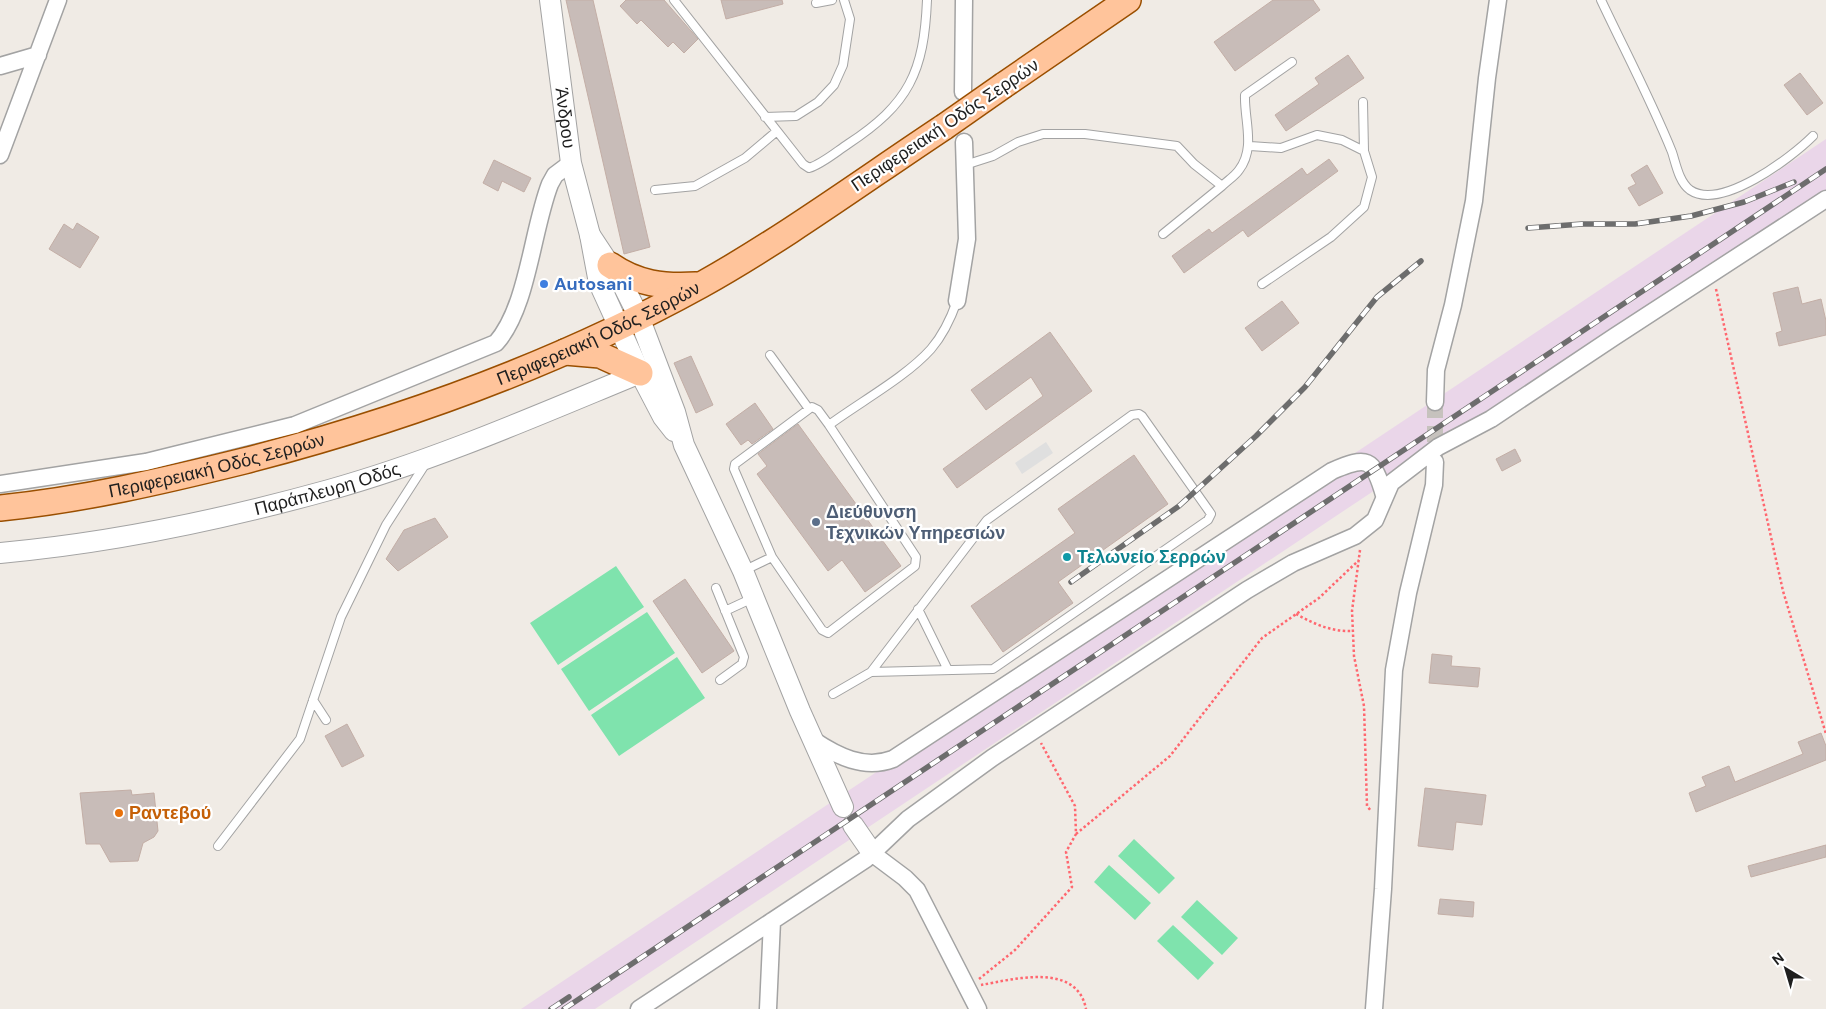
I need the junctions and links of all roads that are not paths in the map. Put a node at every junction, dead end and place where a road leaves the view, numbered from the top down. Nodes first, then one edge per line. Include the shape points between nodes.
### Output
1 (58, 0) edge
2 (550, 0) edge
3 (674, 0) edge
4 (832, 0) edge
5 (844, 0) edge
6 (927, 0) edge
7 (964, 0) edge
8 (1128, 0) edge
9 (1498, 0) edge
10 (1601, 0) edge
11 (816, 3) dead end
12 (38, 54) junction
13 (1292, 62) dead end
14 (0, 66) edge
15 (963, 92) dead end
16 (1363, 102) dead end
17 (766, 117) junction
18 (777, 132) junction
19 (1813, 136) dead end
20 (964, 142) dead end
21 (1250, 146) junction
22 (1364, 150) junction
23 (0, 155) edge
24 (571, 163) junction
25 (965, 165) junction
26 (1222, 186) junction
27 (656, 190) dead end
28 (1826, 198) edge
29 (1163, 234) dead end
30 (590, 235) junction
31 (610, 265) junction
32 (1262, 284) dead end
33 (701, 285) junction
34 (956, 301) joint
35 (629, 322) junction
36 (565, 352) junction
37 (770, 355) dead end
38 (640, 373) junction
39 (1435, 402) tunnel mouth
40 (809, 408) junction
41 (828, 425) junction
42 (684, 445) junction
43 (430, 457) junction
44 (1435, 462) tunnel mouth
45 (0, 484) edge
46 (1384, 496) junction
47 (0, 508) edge
48 (0, 553) edge
49 (772, 557) junction
50 (743, 571) junction
51 (716, 588) dead end
52 (754, 598) junction
53 (918, 609) junction
54 (725, 611) junction
55 (948, 670) junction
56 (871, 672) junction
57 (720, 680) dead end
58 (832, 694) dead end
59 (313, 700) junction
60 (326, 720) dead end
61 (813, 740) junction
62 (843, 807) dead end
63 (853, 825) dead end
64 (218, 846) dead end
65 (873, 854) junction
66 (772, 921) junction
67 (639, 1009) edge
68 (768, 1009) edge
69 (978, 1009) edge
70 (1374, 1009) edge

1 - 12 street
2 - 24 street, Άνδρου
3 - 17 lane
4 - 11 lane
5 - 17 lane via 850,19 842,65 834,85 818,102 796,116
6 - 18 lane via 923,50 918,69 898,102 878,123 808,168
7 - 15 street
8 - 33 main road, Περιφερειακή Οδός Σερρών, bridge via 944,127
9 - 39 street via 1486,78 1474,201 1436,370
10 - 19 lane via 1657,116 1681,178 1690,190 1711,195 1733,188 1774,167
12 - 14 street
12 - 23 street
13 - 21 lane via 1245,95 1244,112
16 - 22 lane
17 - 18 lane
18 - 27 lane via 737,164 695,186
20 - 25 street
21 - 22 lane via 1281,148 1317,135 1342,140
21 - 26 lane via 1240,170
22 - 32 lane via 1372,176 1364,207 1331,237
24 - 30 street, Άνδρου
24 - 45 street via 550,184 517,302 506,329 496,343 295,426 146,462
25 - 26 lane via 1042,134 1085,134 1178,146 1194,164
25 - 34 street via 967,239
26 - 29 lane
28 - 46 street via 1491,419 1438,447 1397,477
30 - 31 street
30 - 35 street via 599,283
31 - 33 main road via 642,282
31 - 35 street
33 - 35 main road, Περιφερειακή Οδός Σερρών
34 - 41 lane via 950,320 927,353
35 - 36 main road, Περιφερειακή Οδός Σερρών
35 - 38 street
35 - 42 street via 675,412
36 - 38 main road via 600,355
36 - 47 main road, Περιφερειακή Οδός Σερρών via 429,407 317,441 150,484
37 - 40 lane
38 - 42 street via 663,417
38 - 43 street, Παράπλευρη Οδός
40 - 41 lane via 818,410
40 - 49 lane via 734,466
41 - 49 lane via 916,557 916,563 828,633 822,630
42 - 50 street
43 - 48 street, Παράπλευρη Οδός via 330,490 181,527 64,547
43 - 59 lane via 386,525 341,617
44 - 70 street via 1434,485 1408,593 1394,670
46 - 61 street via 1370,464 1354,461 1332,471 893,759 880,764 855,762
46 - 65 street via 1375,520 1361,531 1293,563 1247,590 1034,730 908,819
49 - 50 lane
50 - 52 street
51 - 54 lane
52 - 54 lane
52 - 61 street
53 - 55 lane
53 - 55 lane via 987,520 1135,414 1142,416 1209,511 1208,520 993,668
53 - 56 lane
54 - 57 lane via 744,657 742,664
55 - 56 lane
56 - 58 lane
59 - 60 lane
59 - 64 lane via 300,739
61 - 62 street
63 - 65 street
65 - 66 street
65 - 69 street via 917,890
66 - 67 street
66 - 68 street

